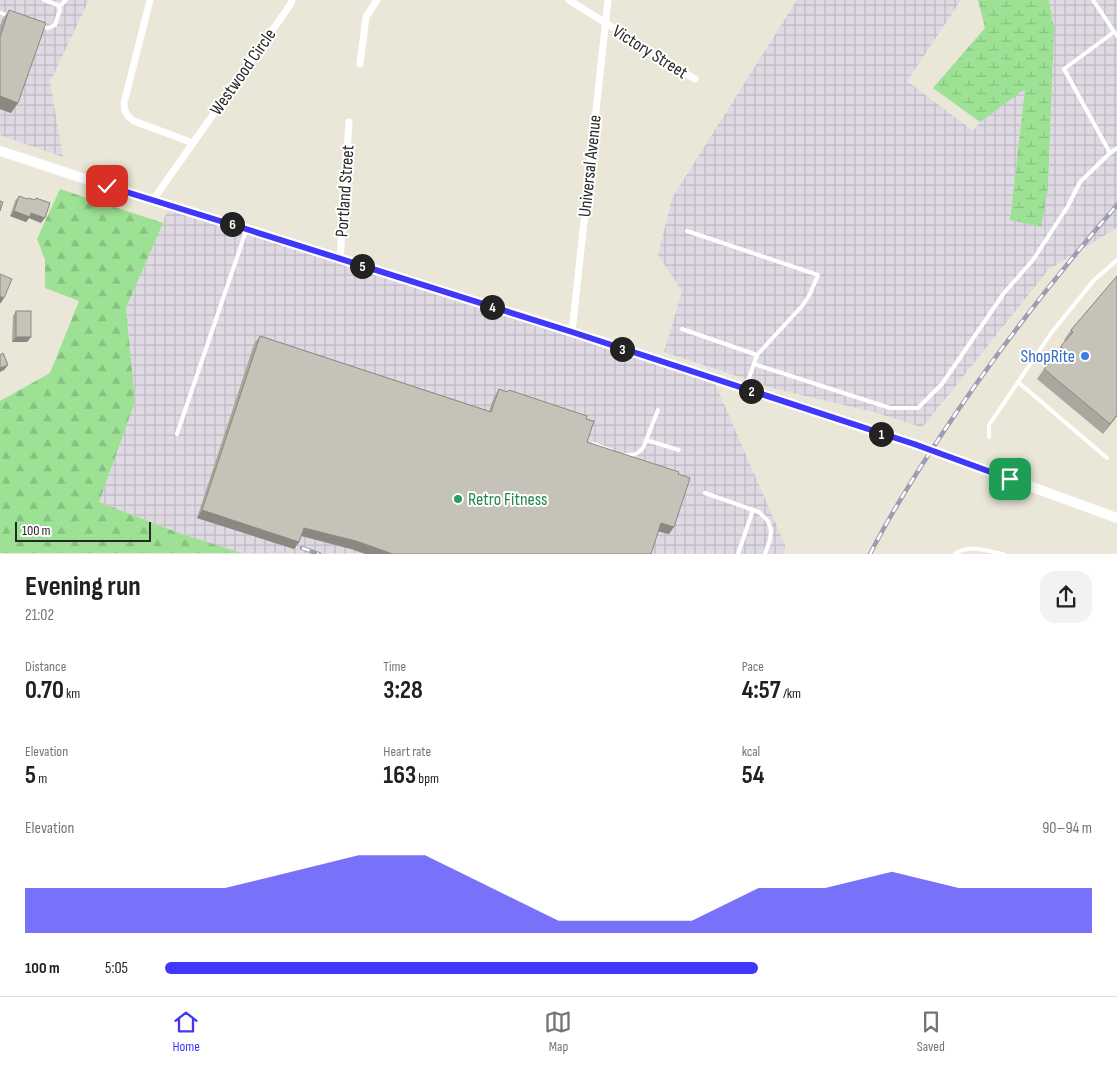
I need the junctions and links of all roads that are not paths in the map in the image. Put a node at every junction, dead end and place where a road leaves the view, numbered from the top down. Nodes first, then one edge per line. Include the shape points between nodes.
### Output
1 (44, 0) edge
2 (66, 0) edge
3 (150, 0) edge
4 (292, 0) edge
5 (377, 0) edge
6 (569, 0) edge
7 (608, 0) edge
8 (1093, 0) edge
9 (59, 7) junction
10 (0, 13) edge
11 (16, 18) edge
12 (32, 23) edge
13 (606, 24) junction
14 (1114, 32) junction
15 (1117, 36) edge
16 (360, 64) dead end
17 (695, 79) dead end
18 (349, 122) dead end
19 (193, 143) junction
20 (1117, 148) edge
21 (0, 151) edge
22 (1110, 153) junction
23 (153, 200) junction
24 (246, 229) junction
25 (687, 230) dead end
26 (340, 259) junction
27 (1117, 260) edge
28 (682, 329) dead end
29 (572, 332) junction
30 (757, 355) junction
31 (754, 364) junction
32 (1018, 382) junction
33 (745, 389) junction
34 (658, 410) dead end
35 (177, 434) dead end
36 (989, 437) dead end
37 (646, 440) junction
38 (593, 444) edge
39 (678, 450) dead end
40 (1107, 458) dead end
41 (705, 493) dead end
42 (753, 510) junction
43 (1117, 518) edge
44 (738, 554) edge
45 (765, 554) edge
46 (955, 554) edge
47 (1003, 554) edge

1 - 9 lane
2 - 9 lane
3 - 19 street via 124,108 134,121
4 - 19 street, Westwood Circle
5 - 16 street via 366,17
6 - 13 street, Victory Street
7 - 13 street, Universal Avenue
8 - 14 lane
9 - 12 lane via 55,25 48,28
10 - 11 lane
13 - 17 street, Victory Street
13 - 29 street, Universal Avenue
14 - 15 lane
14 - 22 lane via 1064,69
18 - 26 street, Portland Street
19 - 23 street, Westwood Circle
20 - 22 lane
21 - 23 street
22 - 31 lane via 1080,182 1033,260 1004,293 942,384 918,408 890,408
23 - 24 street
24 - 26 street
24 - 35 lane
25 - 30 lane via 818,275 803,305
26 - 29 street
27 - 32 lane via 1094,280 1052,332
28 - 30 lane
29 - 33 street
30 - 31 lane
31 - 33 lane
32 - 36 lane via 989,425
32 - 40 lane
33 - 43 street via 914,444
34 - 37 lane
37 - 38 lane via 639,453 632,456
37 - 39 lane
41 - 42 lane
42 - 44 lane
42 - 45 lane via 768,521 772,530
46 - 47 lane via 965,549

